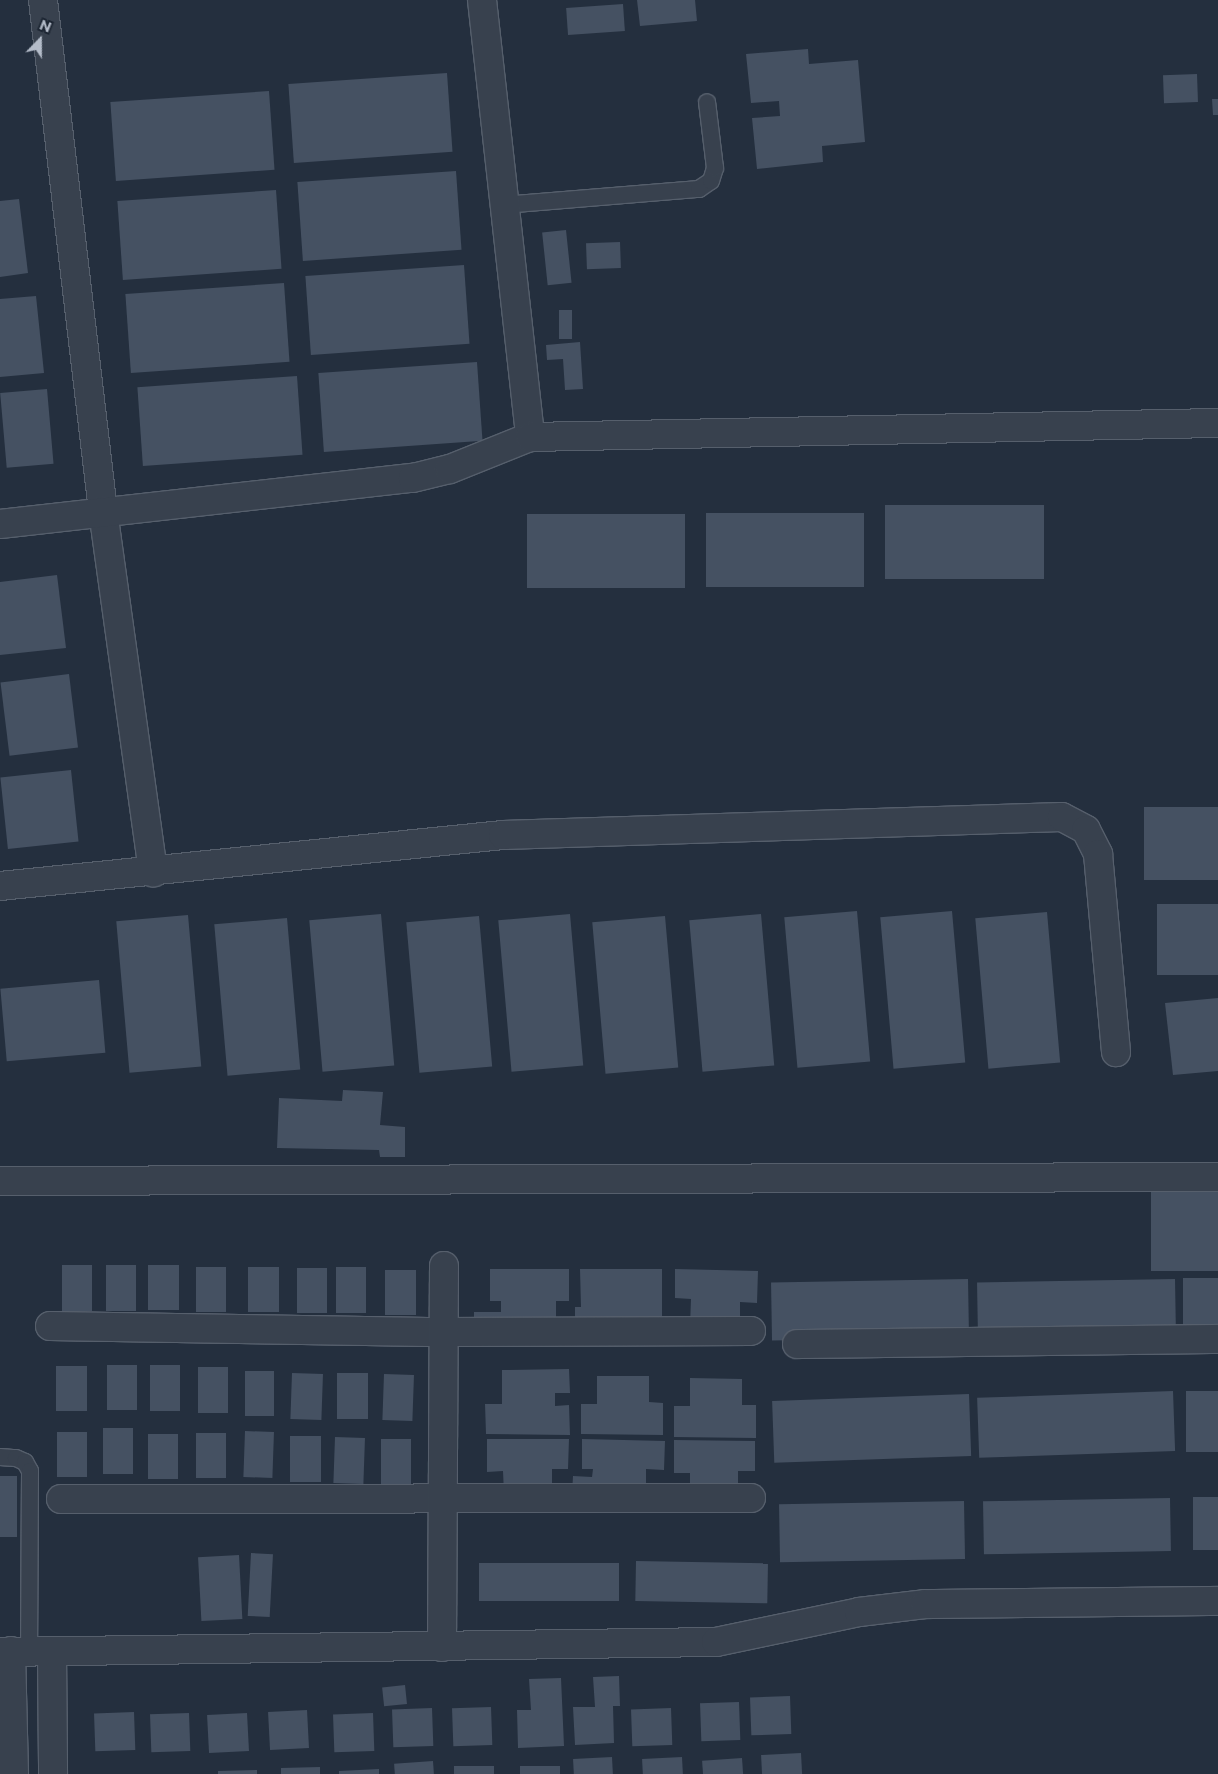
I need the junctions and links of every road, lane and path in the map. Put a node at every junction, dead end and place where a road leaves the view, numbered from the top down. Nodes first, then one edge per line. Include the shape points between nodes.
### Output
1 (43, 0) edge
2 (482, 0) edge
3 (707, 102) dead end
4 (502, 205) junction
5 (1218, 423) edge
6 (530, 437) junction
7 (103, 511) junction
8 (0, 524) edge
9 (153, 873) junction
10 (0, 886) edge
11 (1116, 1052) dead end
12 (1218, 1177) edge
13 (0, 1181) edge
14 (444, 1266) dead end
15 (50, 1326) dead end
16 (751, 1331) dead end
17 (444, 1332) junction
18 (1218, 1339) edge
19 (797, 1344) dead end
20 (0, 1458) edge
21 (443, 1498) junction
22 (751, 1498) dead end
23 (61, 1499) dead end
24 (1218, 1601) edge
25 (442, 1647) junction
26 (23, 1651) edge
27 (14, 1774) edge
28 (53, 1774) edge

1 - 7 street
2 - 4 street
3 - 4 lane via 715,168 711,181 699,189
4 - 6 street
5 - 6 street
6 - 7 street via 450,469 413,478
7 - 8 street
7 - 9 street
9 - 10 street
9 - 11 street via 502,835 1062,817 1086,830 1098,854
12 - 13 street
14 - 17 street
15 - 17 street
16 - 17 street
17 - 21 street
18 - 19 street
20 - 26 lane via 16,1458 25,1462 30,1471
21 - 22 street
21 - 23 street
21 - 25 street
24 - 25 street via 925,1604 859,1612 716,1642
25 - 26 street
26 - 27 street
26 - 28 street

